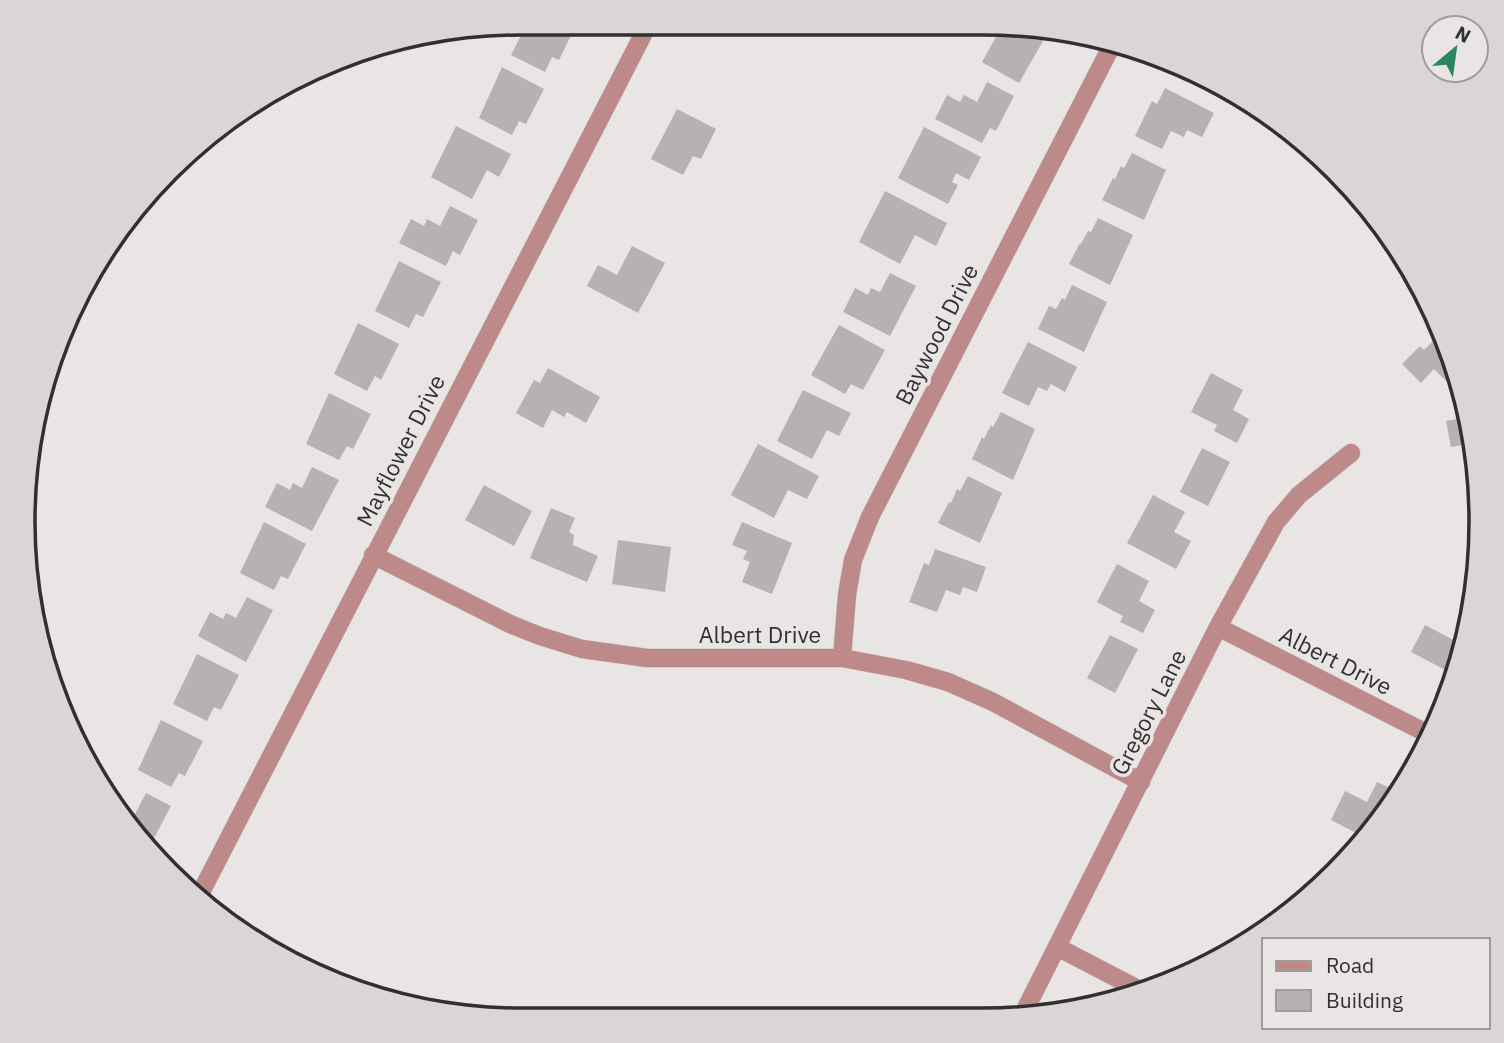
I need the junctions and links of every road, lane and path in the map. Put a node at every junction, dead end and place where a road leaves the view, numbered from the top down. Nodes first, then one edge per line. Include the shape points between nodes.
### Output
1 (643, 35) edge
2 (1108, 52) edge
3 (1351, 453) dead end
4 (373, 555) junction
5 (1218, 627) junction
6 (842, 658) junction
7 (1422, 731) edge
8 (1141, 782) junction
9 (203, 889) edge
10 (1057, 947) junction
11 (1130, 985) edge
12 (1027, 1006) edge

1 - 4 street, Mayflower Drive
2 - 6 street, Baywood Drive via 870,517 853,560
3 - 5 street, Gregory Lane via 1299,495 1276,522
4 - 6 street, Albert Drive via 510,624 582,649 647,658
4 - 9 street, Mayflower Drive
5 - 7 street, Albert Drive
5 - 8 street, Gregory Lane
6 - 8 street, Albert Drive via 906,670 973,692
8 - 10 street, Gregory Lane
10 - 11 street
10 - 12 street, Gregory Lane

